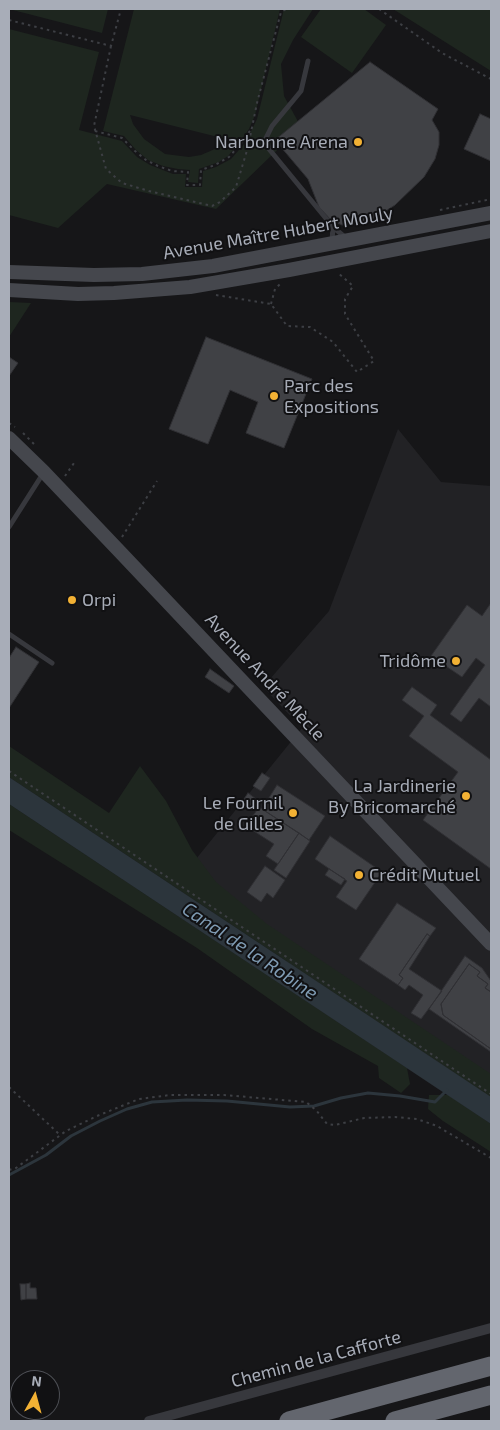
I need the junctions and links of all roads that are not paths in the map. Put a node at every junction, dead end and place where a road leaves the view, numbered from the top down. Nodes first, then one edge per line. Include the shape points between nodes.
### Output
1 (308, 61) dead end
2 (491, 212) edge
3 (333, 227) junction
4 (491, 231) edge
5 (349, 240) junction
6 (332, 244) junction
7 (9, 272) edge
8 (9, 290) edge
9 (9, 438) edge
10 (44, 472) junction
11 (9, 527) edge
12 (9, 634) edge
13 (52, 663) dead end
14 (491, 944) edge
15 (491, 1328) edge
16 (491, 1366) edge
17 (491, 1396) edge
18 (149, 1421) edge
19 (289, 1421) edge
20 (395, 1421) edge

1 - 3 lane via 300,91 266,138 269,149
2 - 5 main road, Avenue Maître Hubert Mouly
3 - 5 lane
3 - 6 lane
4 - 8 main road, Avenue Maître Hubert Mouly via 190,287 88,294
5 - 6 main road, Avenue Maître Hubert Mouly
6 - 7 main road, Avenue Maître Hubert Mouly via 222,265 150,273
9 - 10 main road, Avenue André Mècle
10 - 11 lane
10 - 14 main road, Avenue André Mècle
12 - 13 lane
15 - 18 street, Chemin de la Cafforte
16 - 19 highway
17 - 20 highway

